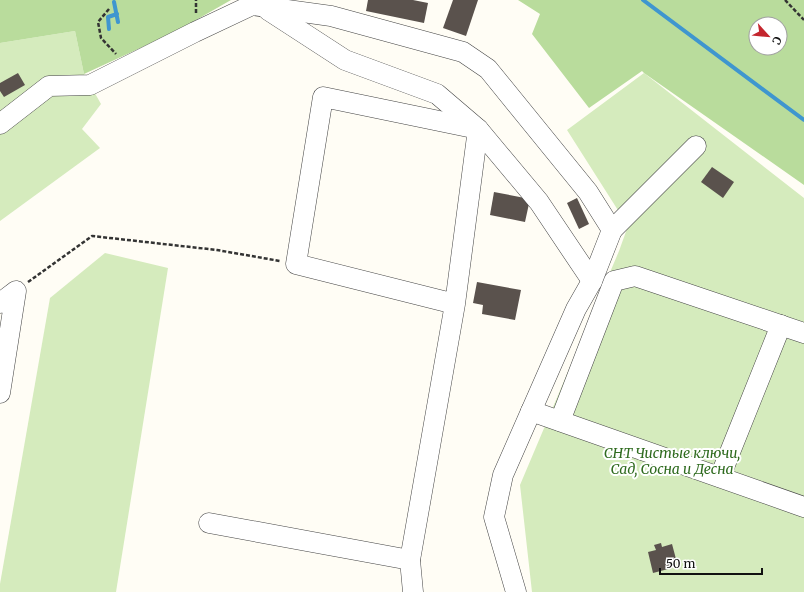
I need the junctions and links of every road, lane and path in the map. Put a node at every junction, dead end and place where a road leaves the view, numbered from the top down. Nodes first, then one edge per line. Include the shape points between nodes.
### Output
1 (785, 0) edge
2 (264, 7) junction
3 (108, 9) dead end
4 (804, 20) edge
5 (127, 66) junction
6 (0, 124) edge
7 (478, 129) junction
8 (696, 146) dead end
9 (612, 230) junction
10 (296, 264) junction
11 (592, 281) junction
12 (16, 291) junction
13 (0, 303) edge
14 (455, 304) junction
15 (781, 325) junction
16 (804, 333) edge
17 (0, 393) edge
18 (531, 410) junction
19 (560, 421) junction
20 (720, 478) junction
21 (804, 508) edge
22 (209, 523) dead end
23 (410, 560) junction
24 (413, 592) edge
25 (516, 592) edge

1 - 4 path
2 - 5 street via 252,5
2 - 7 street via 345,60 437,94
2 - 9 street via 331,16 463,52 488,69 588,192
3 - 5 path via 98,22 101,38
5 - 6 street via 90,85 48,86
7 - 10 street via 323,97
7 - 11 street via 539,202
7 - 14 street
8 - 9 street
9 - 11 street
10 - 12 path via 217,250 92,236
10 - 14 street
11 - 18 street via 576,309
12 - 13 street
12 - 17 street
14 - 23 street
15 - 16 street
15 - 19 street via 635,276 614,281
15 - 20 street
18 - 19 street
18 - 25 street via 503,475 494,517
19 - 20 street
20 - 21 street
22 - 23 street
23 - 24 street

